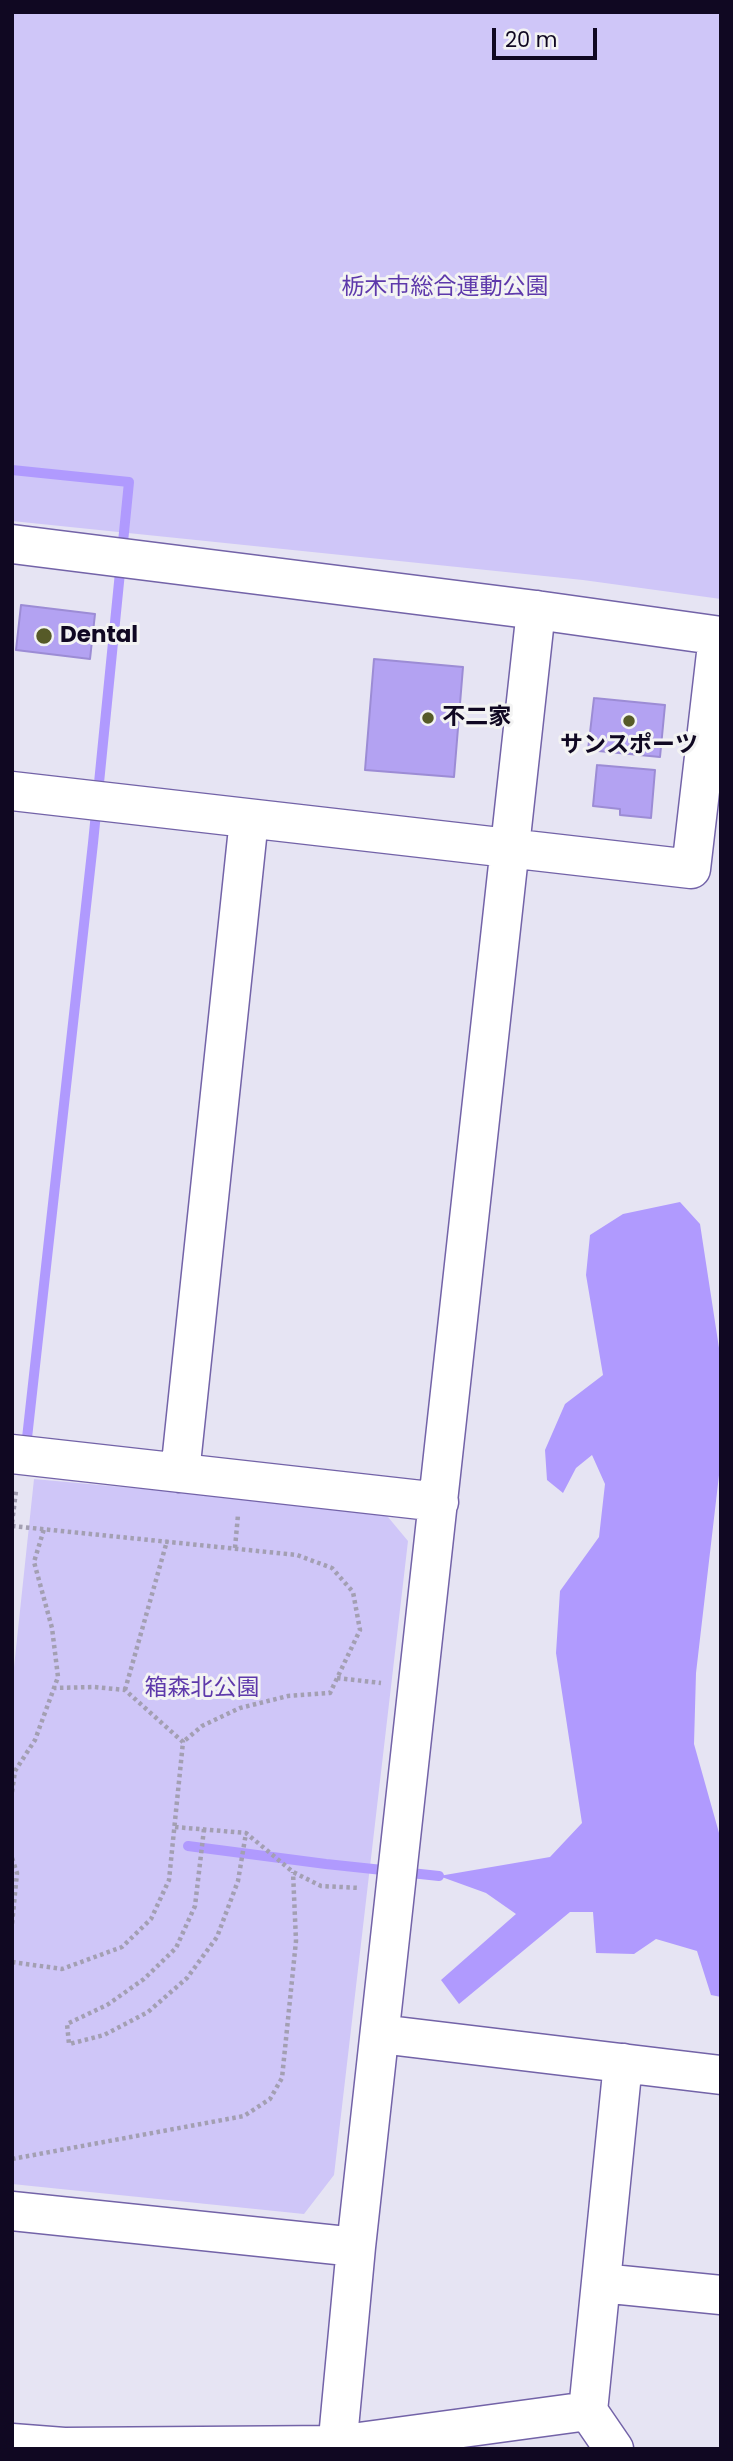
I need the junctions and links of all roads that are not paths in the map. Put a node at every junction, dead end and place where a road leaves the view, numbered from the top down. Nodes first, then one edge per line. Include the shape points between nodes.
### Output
1 (12, 544) edge
2 (536, 610) junction
3 (720, 636) edge
4 (12, 791) edge
5 (249, 819) junction
6 (510, 847) junction
7 (12, 1454) edge
8 (180, 1473) junction
9 (439, 1502) junction
10 (380, 2034) junction
11 (623, 2063) junction
12 (721, 2075) edge
13 (12, 2211) edge
14 (356, 2247) junction
15 (601, 2283) junction
16 (721, 2295) edge
17 (588, 2411) junction
18 (12, 2443) edge
19 (337, 2447) edge
20 (614, 2449) edge

1 - 2 street
2 - 3 street
2 - 6 street
3 - 6 street via 691,869
4 - 5 street
5 - 6 street
5 - 8 street
6 - 9 street
7 - 8 street
8 - 9 street
9 - 10 street
10 - 11 street
10 - 14 street
11 - 12 street
11 - 15 street
13 - 14 street
14 - 19 street
15 - 16 street
15 - 17 street
17 - 19 street
17 - 20 street
18 - 19 street

